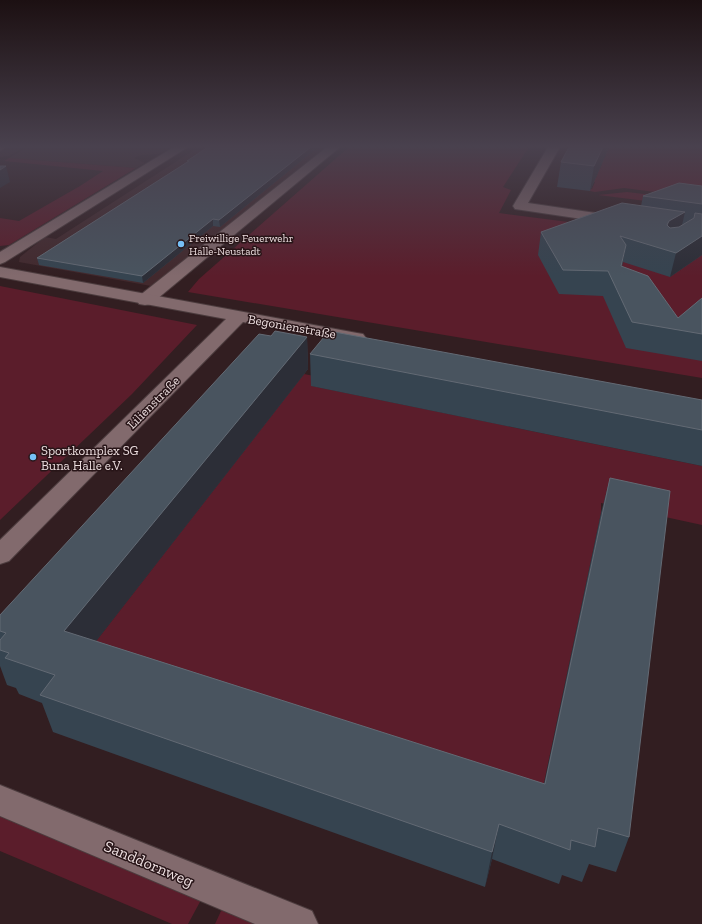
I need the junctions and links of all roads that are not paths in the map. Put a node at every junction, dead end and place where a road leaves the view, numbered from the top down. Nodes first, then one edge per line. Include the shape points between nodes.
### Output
1 (112, 190) edge
2 (281, 190) edge
3 (529, 190) edge
4 (631, 222) edge
5 (0, 259) edge
6 (0, 272) edge
7 (145, 300) junction
8 (238, 317) junction
9 (371, 340) edge
10 (0, 556) edge
11 (0, 800) edge
12 (299, 924) edge

1 - 5 street
2 - 7 street
3 - 4 street via 520,206
6 - 7 street, Begonienstraße
7 - 8 street, Begonienstraße
8 - 9 street, Begonienstraße
8 - 10 street, Lilienstraße
11 - 12 street, Sanddornweg

